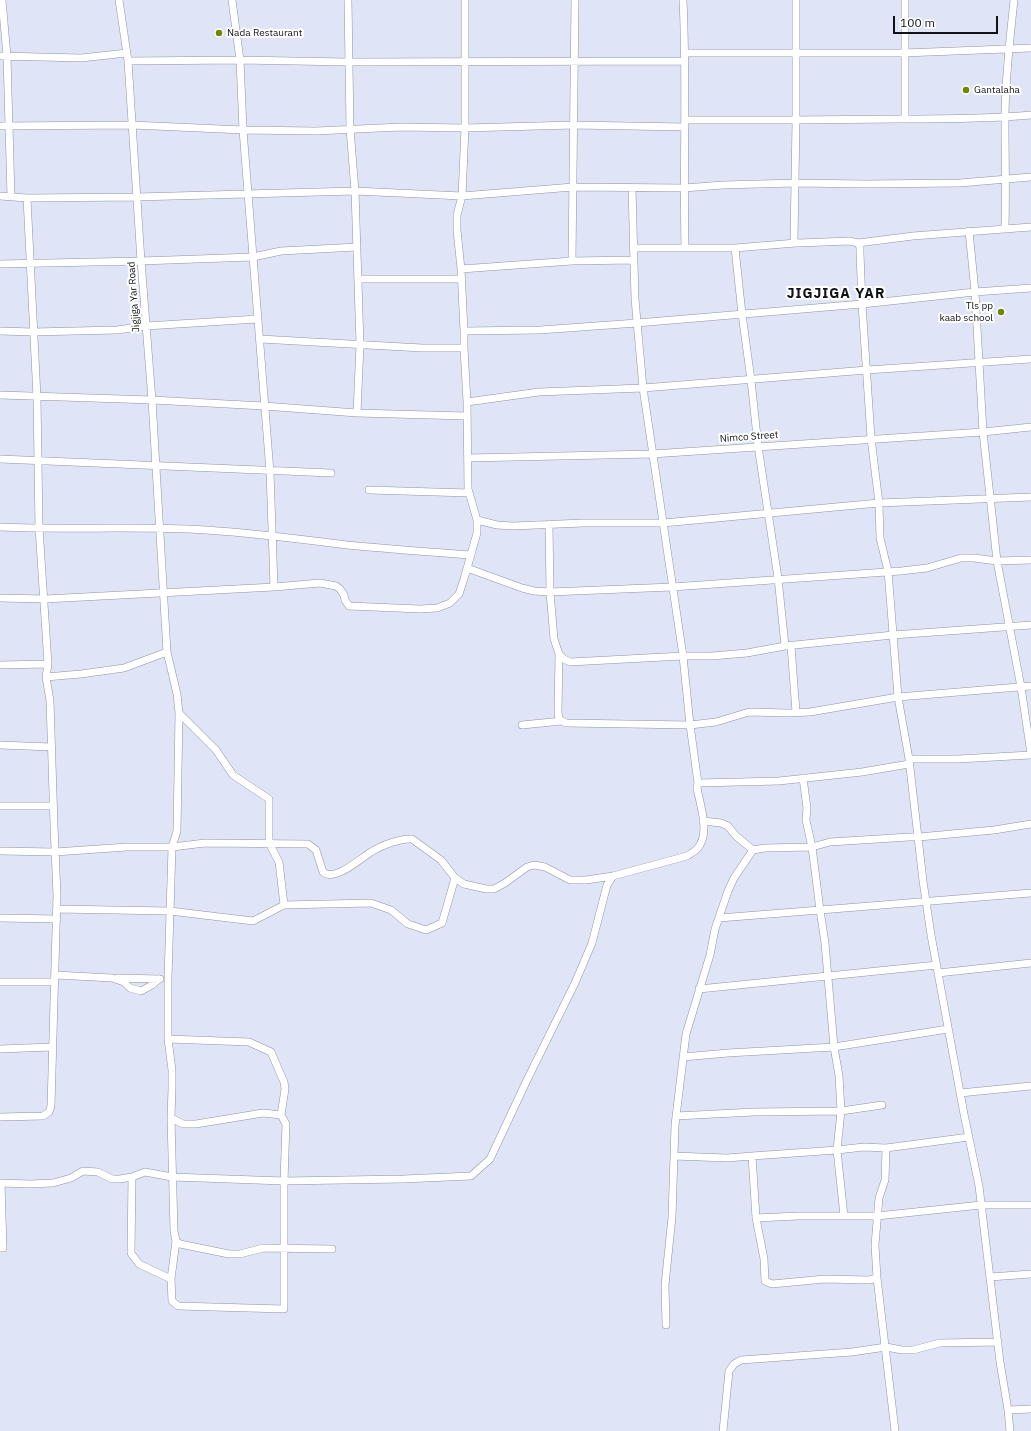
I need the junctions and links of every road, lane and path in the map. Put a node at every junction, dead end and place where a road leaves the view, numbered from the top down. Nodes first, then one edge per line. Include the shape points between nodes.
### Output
1 (2, 0) edge
2 (119, 0) edge
3 (232, 0) edge
4 (348, 0) edge
5 (465, 0) edge
6 (575, 0) edge
7 (683, 0) edge
8 (796, 0) edge
9 (905, 0) edge
10 (1014, 0) edge
11 (1031, 48) edge
12 (1009, 49) junction
13 (796, 52) junction
14 (127, 53) junction
15 (685, 53) junction
16 (904, 53) junction
17 (4, 56) edge
18 (240, 60) junction
19 (128, 61) junction
20 (574, 61) junction
21 (685, 61) junction
22 (348, 62) junction
23 (465, 62) junction
24 (1031, 115) edge
25 (1005, 117) junction
26 (905, 119) junction
27 (796, 121) junction
28 (685, 124) junction
29 (132, 125) junction
30 (574, 125) junction
31 (0, 126) edge
32 (8, 126) junction
33 (465, 128) junction
34 (243, 130) junction
35 (350, 130) junction
36 (1031, 177) edge
37 (1006, 179) junction
38 (795, 183) junction
39 (573, 187) junction
40 (632, 188) junction
41 (684, 188) junction
42 (355, 191) junction
43 (248, 194) junction
44 (0, 196) edge
45 (462, 196) junction
46 (11, 197) junction
47 (137, 197) junction
48 (27, 198) junction
49 (1031, 227) edge
50 (1005, 228) junction
51 (968, 231) junction
52 (796, 243) junction
53 (858, 243) junction
54 (357, 247) junction
55 (633, 248) junction
56 (685, 248) junction
57 (735, 248) junction
58 (252, 257) junction
59 (633, 260) junction
60 (141, 261) junction
61 (572, 261) junction
62 (0, 264) edge
63 (30, 264) junction
64 (461, 269) junction
65 (358, 279) junction
66 (462, 279) junction
67 (1031, 288) edge
68 (974, 292) junction
69 (862, 304) junction
70 (742, 314) junction
71 (258, 319) junction
72 (637, 323) junction
73 (146, 326) junction
74 (464, 330) junction
75 (0, 331) edge
76 (34, 332) junction
77 (260, 339) junction
78 (360, 344) junction
79 (464, 348) junction
80 (1031, 359) edge
81 (979, 362) junction
82 (867, 370) junction
83 (751, 380) junction
84 (643, 388) junction
85 (0, 395) edge
86 (37, 397) junction
87 (152, 400) junction
88 (467, 402) junction
89 (264, 406) junction
90 (357, 413) junction
91 (468, 416) junction
92 (1031, 427) edge
93 (983, 432) junction
94 (871, 438) junction
95 (758, 446) junction
96 (652, 454) junction
97 (468, 458) junction
98 (0, 459) edge
99 (38, 461) junction
100 (155, 467) junction
101 (270, 472) junction
102 (331, 474) dead end
103 (369, 490) dead end
104 (470, 493) junction
105 (1031, 497) edge
106 (990, 499) junction
107 (879, 503) junction
108 (767, 513) junction
109 (477, 520) junction
110 (663, 523) junction
111 (549, 524) junction
112 (0, 527) edge
113 (39, 528) junction
114 (159, 528) junction
115 (272, 535) junction
116 (471, 556) junction
117 (1031, 560) edge
118 (997, 561) junction
119 (468, 568) junction
120 (888, 571) junction
121 (778, 578) junction
122 (274, 587) junction
123 (672, 587) junction
124 (163, 592) junction
125 (550, 592) junction
126 (0, 598) edge
127 (45, 599) junction
128 (1031, 625) edge
129 (1009, 626) junction
130 (893, 635) junction
131 (788, 646) junction
132 (166, 652) junction
133 (559, 654) junction
134 (683, 656) junction
135 (48, 664) junction
136 (0, 665) edge
137 (46, 677) junction
138 (1031, 686) edge
139 (1021, 687) junction
140 (898, 698) junction
141 (796, 712) junction
142 (179, 713) junction
143 (562, 722) junction
144 (522, 725) dead end
145 (690, 725) junction
146 (0, 745) edge
147 (51, 746) junction
148 (1031, 755) edge
149 (909, 762) junction
150 (803, 778) junction
151 (698, 783) junction
152 (0, 806) edge
153 (53, 806) junction
154 (703, 821) junction
155 (1031, 824) edge
156 (918, 837) junction
157 (269, 843) junction
158 (172, 846) junction
159 (812, 847) junction
160 (753, 850) junction
161 (0, 851) edge
162 (55, 852) junction
163 (613, 876) junction
164 (455, 878) junction
165 (1031, 893) edge
166 (926, 902) junction
167 (284, 905) junction
168 (57, 909) junction
169 (820, 910) junction
170 (170, 911) junction
171 (0, 918) edge
172 (57, 918) junction
173 (719, 918) junction
174 (1031, 963) edge
175 (937, 965) junction
176 (938, 973) junction
177 (828, 976) junction
178 (112, 978) junction
179 (168, 978) junction
180 (55, 979) junction
181 (159, 979) junction
182 (0, 982) edge
183 (699, 989) junction
184 (948, 1029) junction
185 (168, 1039) junction
186 (52, 1047) junction
187 (834, 1047) junction
188 (0, 1049) edge
189 (683, 1057) junction
190 (1031, 1086) edge
191 (960, 1093) junction
192 (882, 1105) dead end
193 (841, 1111) junction
194 (281, 1115) junction
195 (676, 1116) junction
196 (0, 1117) edge
197 (171, 1118) junction
198 (969, 1137) junction
199 (886, 1148) junction
200 (837, 1150) junction
201 (674, 1156) junction
202 (752, 1156) junction
203 (132, 1177) junction
204 (172, 1177) junction
205 (284, 1181) junction
206 (0, 1183) edge
207 (981, 1205) junction
208 (1031, 1205) edge
209 (844, 1216) junction
210 (877, 1216) junction
211 (756, 1218) junction
212 (176, 1240) junction
213 (0, 1248) edge
214 (284, 1249) junction
215 (332, 1249) dead end
216 (1031, 1274) edge
217 (990, 1277) junction
218 (877, 1278) junction
219 (171, 1279) junction
220 (666, 1325) dead end
221 (998, 1342) junction
222 (886, 1347) junction
223 (1031, 1409) edge
224 (1008, 1410) junction
225 (722, 1431) edge
226 (896, 1431) edge
227 (1010, 1431) edge

1 - 17 street
2 - 14 street, Jigjiga Yar Road
3 - 18 street
4 - 22 street
5 - 23 street
6 - 20 street
7 - 15 street
8 - 13 street
9 - 16 street
10 - 12 street
11 - 12 street
12 - 16 street
12 - 25 street
13 - 15 street
13 - 16 street
13 - 27 street
14 - 17 street via 81,58
14 - 19 street, Jigjiga Yar Road
15 - 21 street
16 - 26 street
17 - 32 street
18 - 19 street
18 - 22 street
18 - 34 street
19 - 29 street, Jigjiga Yar Road
20 - 21 street
20 - 23 street
20 - 30 street
21 - 28 street
22 - 23 street
22 - 35 street
23 - 33 street
24 - 25 street
25 - 26 street
25 - 37 street
26 - 27 street
27 - 28 street
27 - 38 street
28 - 30 street
28 - 41 street
29 - 32 street
29 - 34 street
29 - 47 street, Jigjiga Yar Road
30 - 33 street
30 - 39 street
31 - 32 street
32 - 46 street
33 - 35 street via 401,127
33 - 45 street
34 - 35 street
34 - 43 street
35 - 42 street
36 - 37 street
37 - 38 street via 930,183
37 - 50 street
38 - 41 street via 723,184
38 - 52 street
39 - 40 street
39 - 45 street
39 - 61 street
40 - 41 street
40 - 55 street
41 - 56 street
42 - 43 street
42 - 45 street
42 - 54 street
43 - 47 street
43 - 58 street
44 - 46 street
45 - 64 street via 457,216
46 - 48 street
47 - 48 street
47 - 60 street, Jigjiga Yar Road
48 - 63 street
49 - 50 street
50 - 51 street
51 - 53 street
51 - 68 street
52 - 53 street
52 - 57 street
53 - 69 street
54 - 58 street via 281,251
54 - 65 street
55 - 56 street
55 - 59 street
56 - 57 street
57 - 70 street
58 - 60 street
58 - 71 street
59 - 61 street
59 - 72 street
60 - 63 street
60 - 73 street, Jigjiga Yar Road
61 - 64 street
62 - 63 street
63 - 76 street
64 - 66 street
65 - 66 street
65 - 78 street
66 - 74 street
67 - 68 street
68 - 69 street
68 - 81 street
69 - 70 street
69 - 82 street
70 - 72 street
70 - 83 street
71 - 73 street
71 - 77 street
72 - 74 street via 540,330
72 - 84 street
73 - 76 street via 117,330
73 - 87 street, Jigjiga Yar Road
74 - 79 street
75 - 76 street
76 - 86 street
77 - 78 street
77 - 89 street
78 - 79 street
78 - 90 street
79 - 88 street
80 - 81 street
81 - 82 street
81 - 93 street
82 - 83 street
82 - 94 street
83 - 84 street
83 - 95 street
84 - 88 street via 539,392
84 - 96 street
85 - 86 street
86 - 87 street
86 - 99 street
87 - 89 street
87 - 100 street, Jigjiga Yar Road
88 - 91 street
89 - 90 street
89 - 101 street
90 - 91 street
91 - 97 street
92 - 93 street, Nimco Street
93 - 94 street, Nimco Street
93 - 106 street
94 - 95 street, Nimco Street
94 - 107 street
95 - 96 street, Nimco Street
95 - 108 street
96 - 97 street, Nimco Street
96 - 110 street
97 - 104 street
98 - 99 street
99 - 100 street
99 - 113 street
100 - 101 street
100 - 114 street, Jigjiga Yar Road
101 - 102 street
101 - 115 street
103 - 104 street
104 - 109 street
105 - 106 street
106 - 107 street
106 - 118 street
107 - 108 street
107 - 120 street via 880,538
108 - 110 street
108 - 121 street
109 - 111 street via 513,526
109 - 116 street via 477,533
110 - 111 street
110 - 123 street
111 - 125 street
112 - 113 street
113 - 114 street
113 - 127 street
114 - 115 street
114 - 124 street, Jigjiga Yar Road
115 - 116 street
115 - 122 street
116 - 119 street
117 - 118 street
118 - 120 street via 961,558 927,568
118 - 129 street
119 - 122 street via 459,594 450,603 437,608 353,607 349,606 336,586 320,583
119 - 125 street via 534,592
120 - 121 street
120 - 130 street
121 - 123 street
121 - 131 street
122 - 124 street
123 - 125 street
123 - 134 street
124 - 127 street
124 - 132 street, Jigjiga Yar Road
125 - 133 street via 554,639
126 - 127 street
127 - 135 street
128 - 129 street
129 - 130 street
129 - 139 street
130 - 131 street
130 - 140 street
131 - 134 street via 747,653
131 - 141 street
132 - 137 street via 124,668
132 - 142 street, Jigjiga Yar Road via 177,694
133 - 134 street via 570,662
133 - 143 street via 558,712
134 - 145 street
135 - 136 street
135 - 137 street
137 - 147 street via 50,701
138 - 139 street
139 - 140 street
139 - 148 street
140 - 141 street via 826,710
140 - 149 street
141 - 145 street via 749,712 716,722
142 - 157 street via 216,750 233,775 268,799
142 - 158 street, Jigjiga Yar Road via 177,830
143 - 144 street
143 - 145 street
145 - 151 street
146 - 147 street
147 - 153 street
148 - 149 street
149 - 150 street via 854,773
149 - 156 street
150 - 151 street
150 - 159 street via 806,820
151 - 154 street
152 - 153 street
153 - 162 street
154 - 160 street via 728,826
154 - 163 street via 702,840 697,849 687,856
155 - 156 street
156 - 159 street via 830,842
156 - 166 street
157 - 158 street
157 - 164 street via 308,844 316,850 323,872 333,875 373,851 399,840 412,839 441,860
157 - 167 street via 279,862
158 - 162 street
158 - 170 street, Jigjiga Yar Road
159 - 160 street
159 - 169 street
160 - 173 street via 734,878
161 - 162 street
162 - 168 street
163 - 164 street via 570,880 534,864 494,889 464,884
163 - 205 street via 607,885 592,943 578,977 490,1159 471,1176
164 - 167 street via 442,924 426,930 408,924 391,910 371,903
165 - 166 street
166 - 169 street
166 - 175 street
167 - 170 street via 253,921
168 - 170 street
168 - 172 street
169 - 173 street
169 - 177 street
170 - 179 street, Jigjiga Yar Road
171 - 172 street
172 - 180 street
173 - 183 street
174 - 176 street
175 - 176 street
175 - 177 street
176 - 184 street
177 - 183 street
177 - 187 street
178 - 180 street
178 - 181 street
178 - 181 street via 141,991
179 - 181 street
179 - 185 street, Jigjiga Yar Road
180 - 182 street
180 - 186 street
183 - 189 street via 686,1034
184 - 187 street
184 - 191 street
185 - 194 street via 249,1042 271,1052 284,1082
185 - 197 street, Jigjiga Yar Road via 172,1070
186 - 188 street
186 - 196 street via 49,1112 43,1116
187 - 189 street
187 - 193 street
189 - 195 street
190 - 191 street
191 - 198 street
192 - 193 street
193 - 195 street
193 - 200 street
194 - 197 street via 263,1112 196,1124 183,1124
194 - 205 street via 286,1124
195 - 201 street
197 - 204 street, Jigjiga Yar Road
198 - 199 street
198 - 207 street
199 - 200 street
199 - 210 street via 885,1180
200 - 202 street
200 - 209 street
201 - 202 street
201 - 220 street via 672,1217 665,1285
202 - 211 street
203 - 204 street via 145,1172
203 - 206 street via 120,1180 98,1172 83,1171 71,1178 53,1183
203 - 219 street via 131,1253 139,1264
204 - 205 street
204 - 212 street, Jigjiga Yar Road
205 - 214 street
206 - 213 street via 3,1248
207 - 208 street
207 - 210 street
207 - 217 street
209 - 210 street
209 - 211 street
210 - 218 street
211 - 218 street via 764,1259 765,1281 772,1284
212 - 214 street via 180,1244 229,1254 263,1248
212 - 219 street, Jigjiga Yar Road
214 - 215 street
214 - 219 street, Jigjiga Yar Road via 284,1309 178,1306 172,1301
216 - 217 street
217 - 221 street
218 - 222 street
221 - 222 street via 940,1343 913,1350
221 - 224 street
222 - 225 street via 741,1360 734,1364 727,1378
222 - 226 street
223 - 224 street
224 - 227 street

